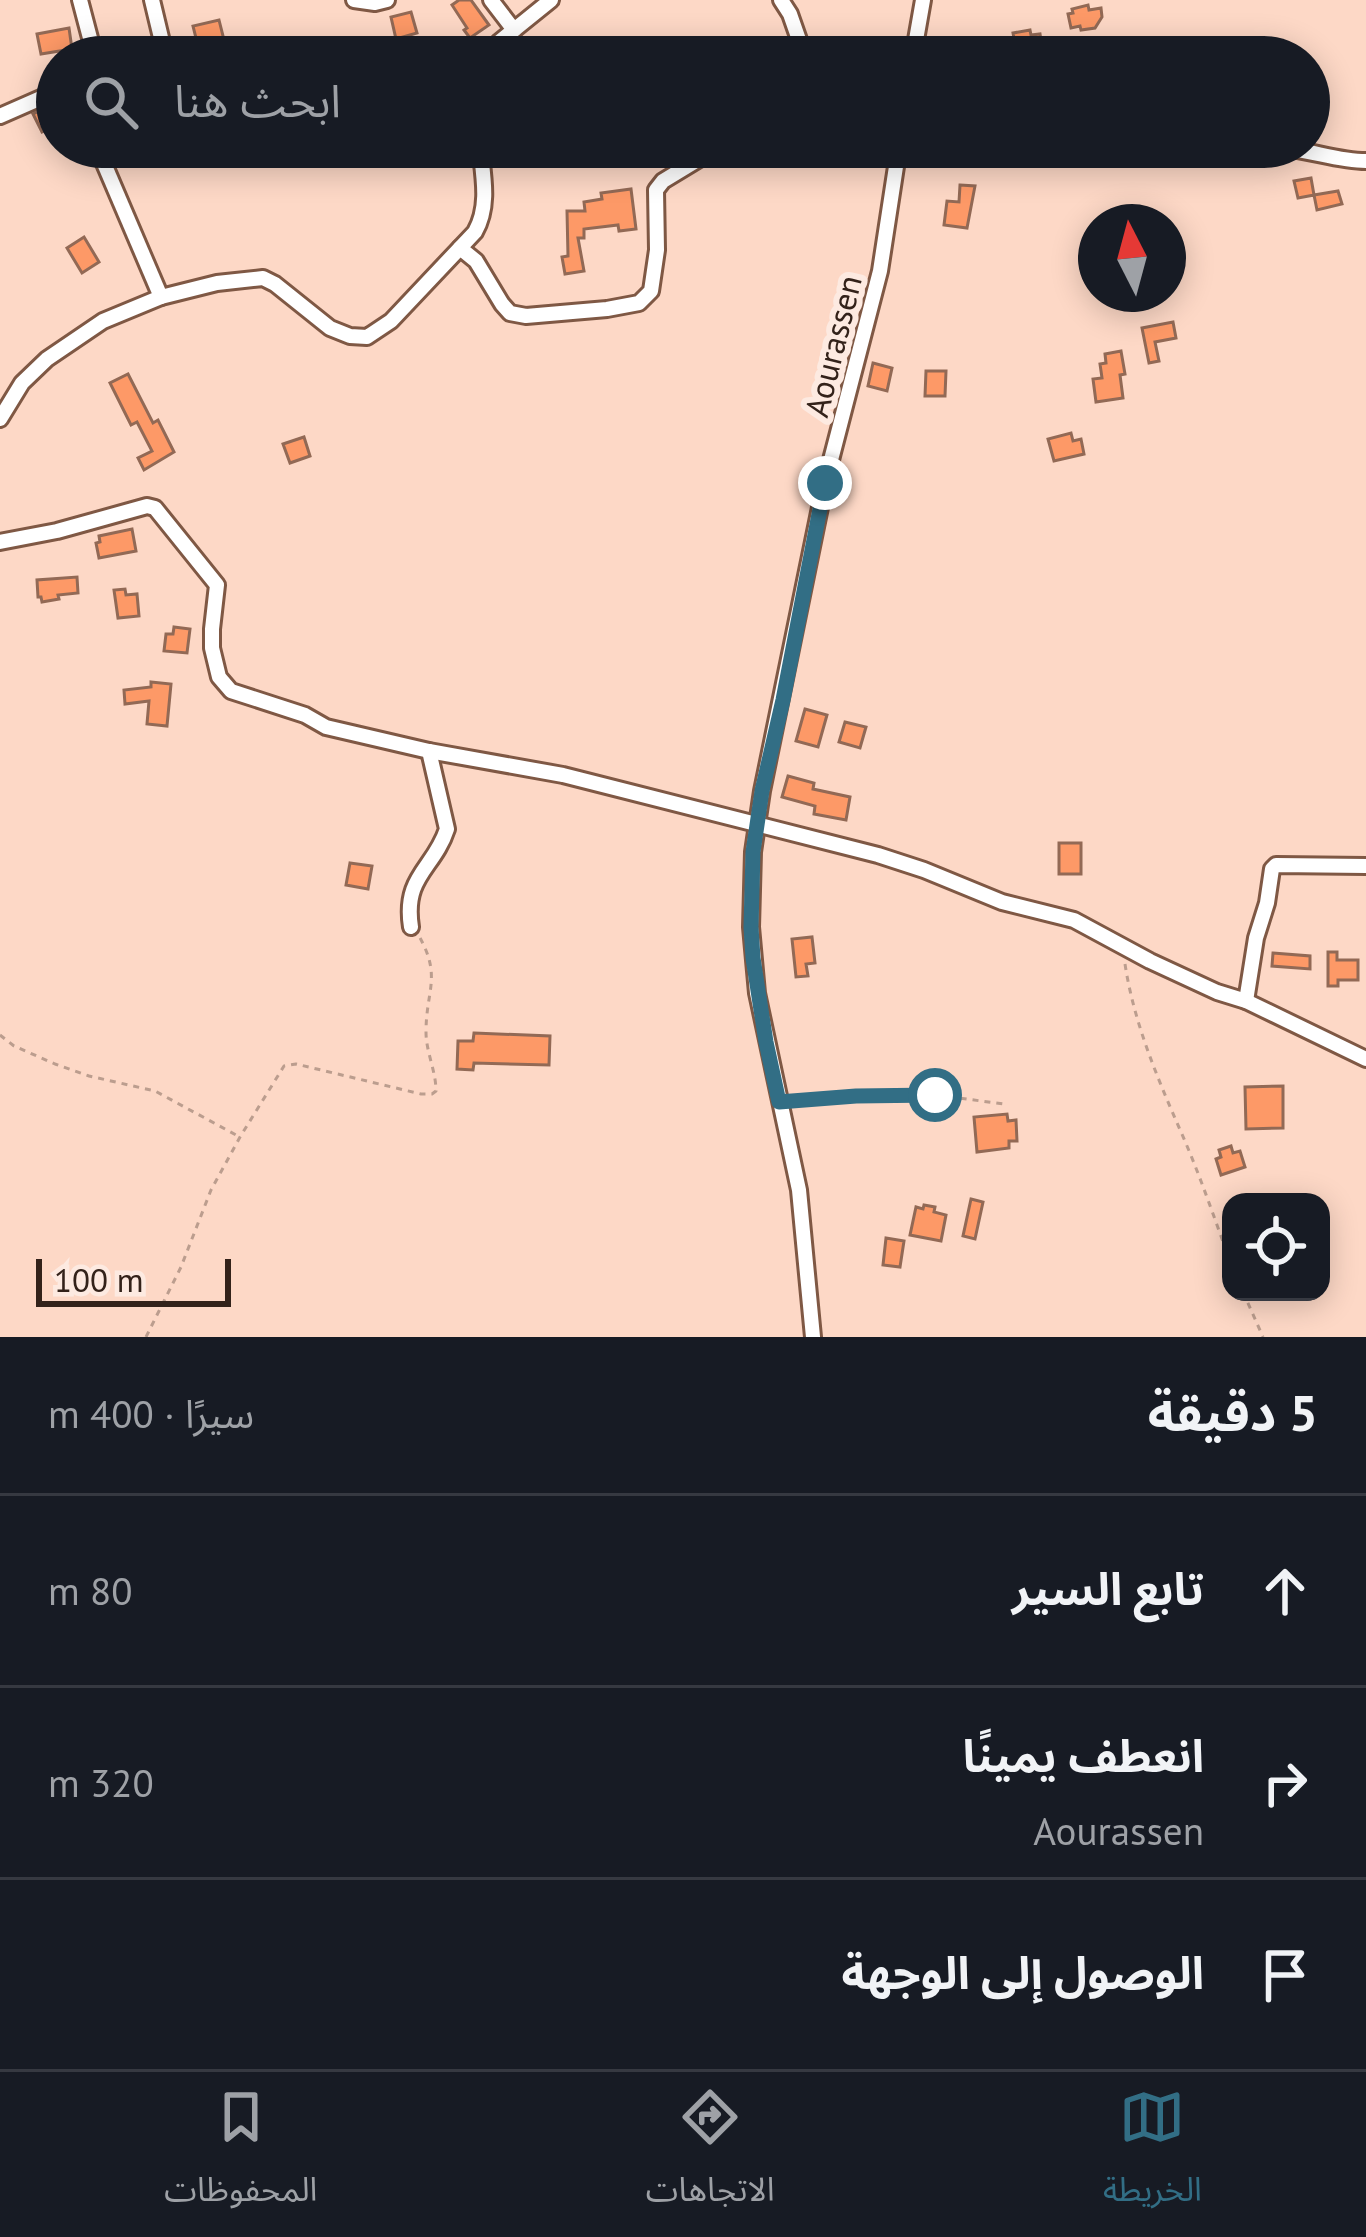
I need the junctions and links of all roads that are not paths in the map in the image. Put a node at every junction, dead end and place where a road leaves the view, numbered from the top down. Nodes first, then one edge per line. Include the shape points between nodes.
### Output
1 (80, 0) edge
2 (152, 0) edge
3 (354, 0) edge
4 (387, 0) edge
5 (491, 0) edge
6 (551, 0) edge
7 (781, 0) edge
8 (923, 0) edge
9 (514, 30) junction
10 (89, 36) edge
11 (161, 36) edge
12 (507, 36) edge
13 (798, 36) edge
14 (917, 36) edge
15 (36, 100) edge
16 (0, 116) edge
17 (1330, 156) edge
18 (1366, 161) edge
19 (107, 168) edge
20 (481, 168) edge
21 (684, 168) edge
22 (896, 168) edge
23 (460, 248) junction
24 (161, 297) junction
25 (0, 418) edge
26 (0, 542) edge
27 (429, 751) junction
28 (756, 824) junction
29 (1366, 866) edge
30 (411, 927) road end
31 (1246, 1001) junction
32 (1366, 1059) edge
33 (813, 1337) edge

1 - 10 street
2 - 11 street
3 - 4 street
5 - 9 street
6 - 9 street
7 - 13 street
8 - 14 street
9 - 12 street
15 - 16 street
17 - 18 street
19 - 24 street
20 - 23 street via 484,217
21 - 23 street via 656,190 657,250 651,291 640,302 510,313
22 - 28 street, Aourassen via 880,271 825,483
23 - 24 street via 367,337 330,328 263,278
24 - 25 street via 103,321 47,359
26 - 27 street via 155,508 217,585 212,648 223,684 326,728
27 - 28 street
27 - 30 street via 447,829 413,887
28 - 31 street via 1074,920
28 - 33 street, Aourassen via 753,958 799,1190
29 - 31 street via 1272,869
31 - 32 street

